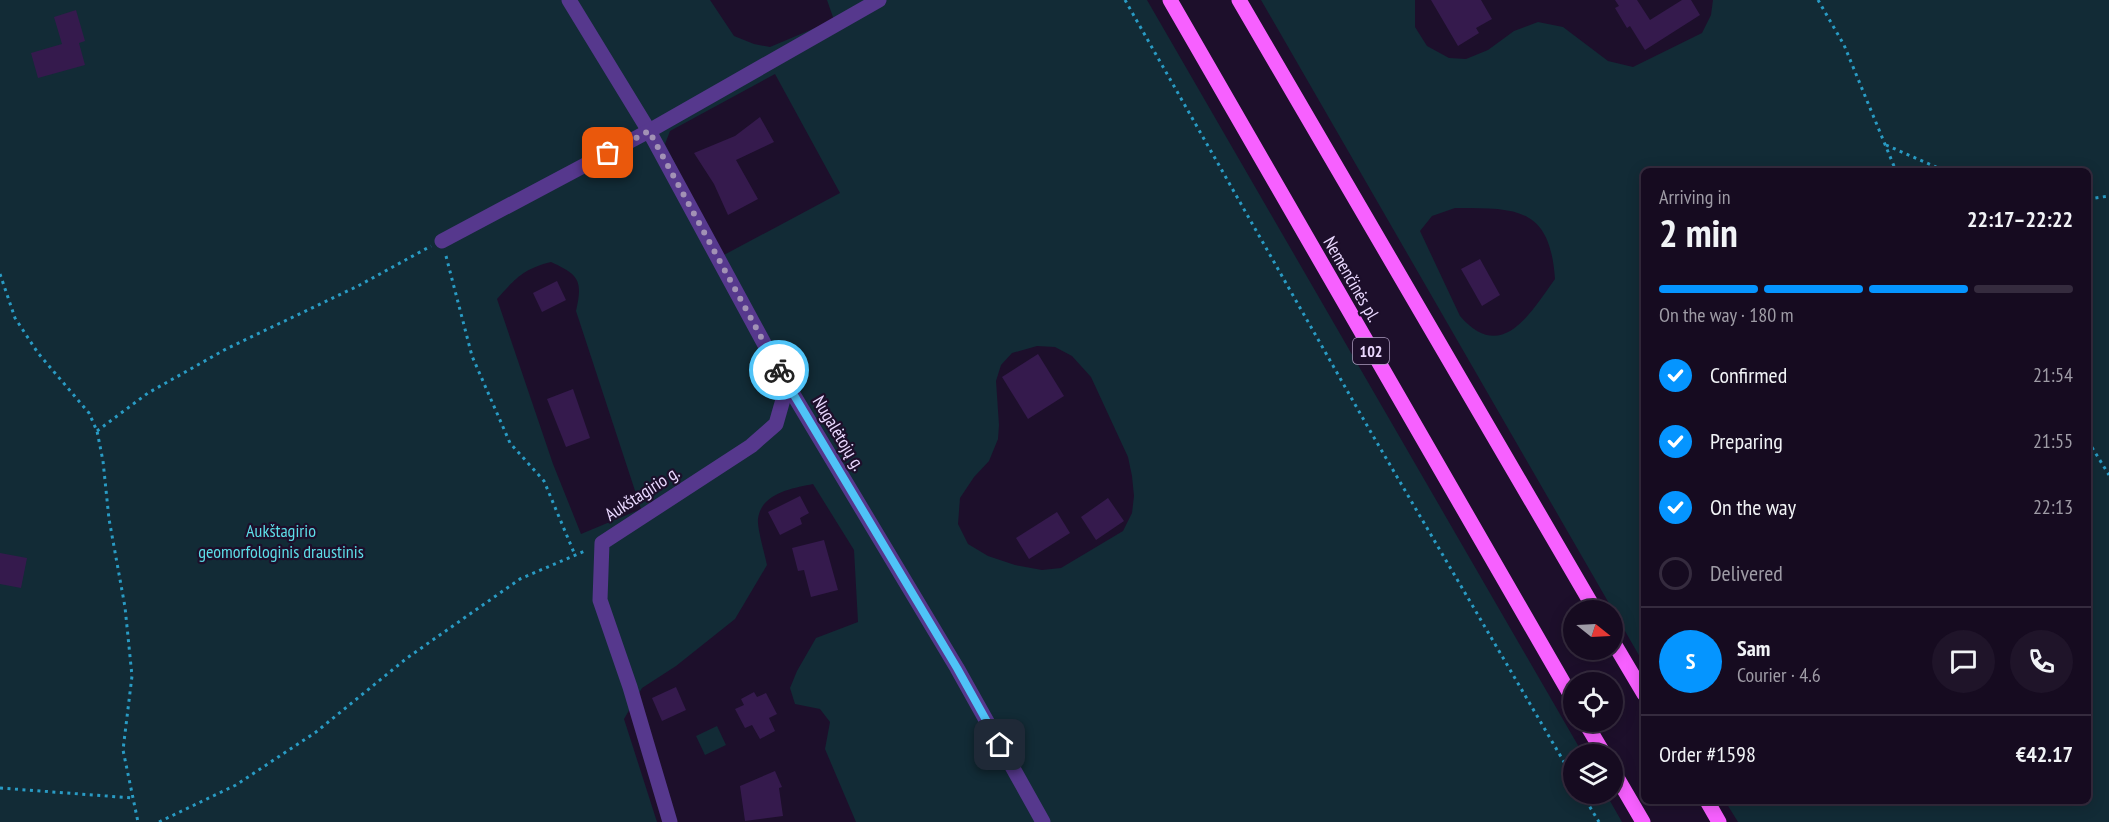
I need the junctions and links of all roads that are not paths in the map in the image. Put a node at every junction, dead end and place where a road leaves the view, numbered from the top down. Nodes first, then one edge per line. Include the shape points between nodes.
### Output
1 (569, 0) edge
2 (879, 0) edge
3 (1170, 0) edge
4 (1239, 0) edge
5 (649, 131) junction
6 (441, 241) road end
7 (778, 369) junction
8 (1589, 600) edge
9 (1623, 659) edge
10 (1563, 682) edge
11 (1641, 689) edge
12 (1623, 788) edge
13 (1709, 804) edge
14 (670, 822) edge
15 (1043, 822) edge
16 (1643, 822) edge
17 (1719, 822) edge

1 - 5 street, Nugalėtojų g.
2 - 5 street
3 - 10 main road, Nemenčinės pl. / 102
4 - 8 main road
5 - 6 street
5 - 7 street, Nugalėtojų g.
7 - 14 street, Aukštagirio g. via 784,396 776,424 751,446 602,543 600,600
7 - 15 street, Nugalėtojų g. via 957,668
9 - 11 main road
12 - 16 main road
13 - 17 main road

